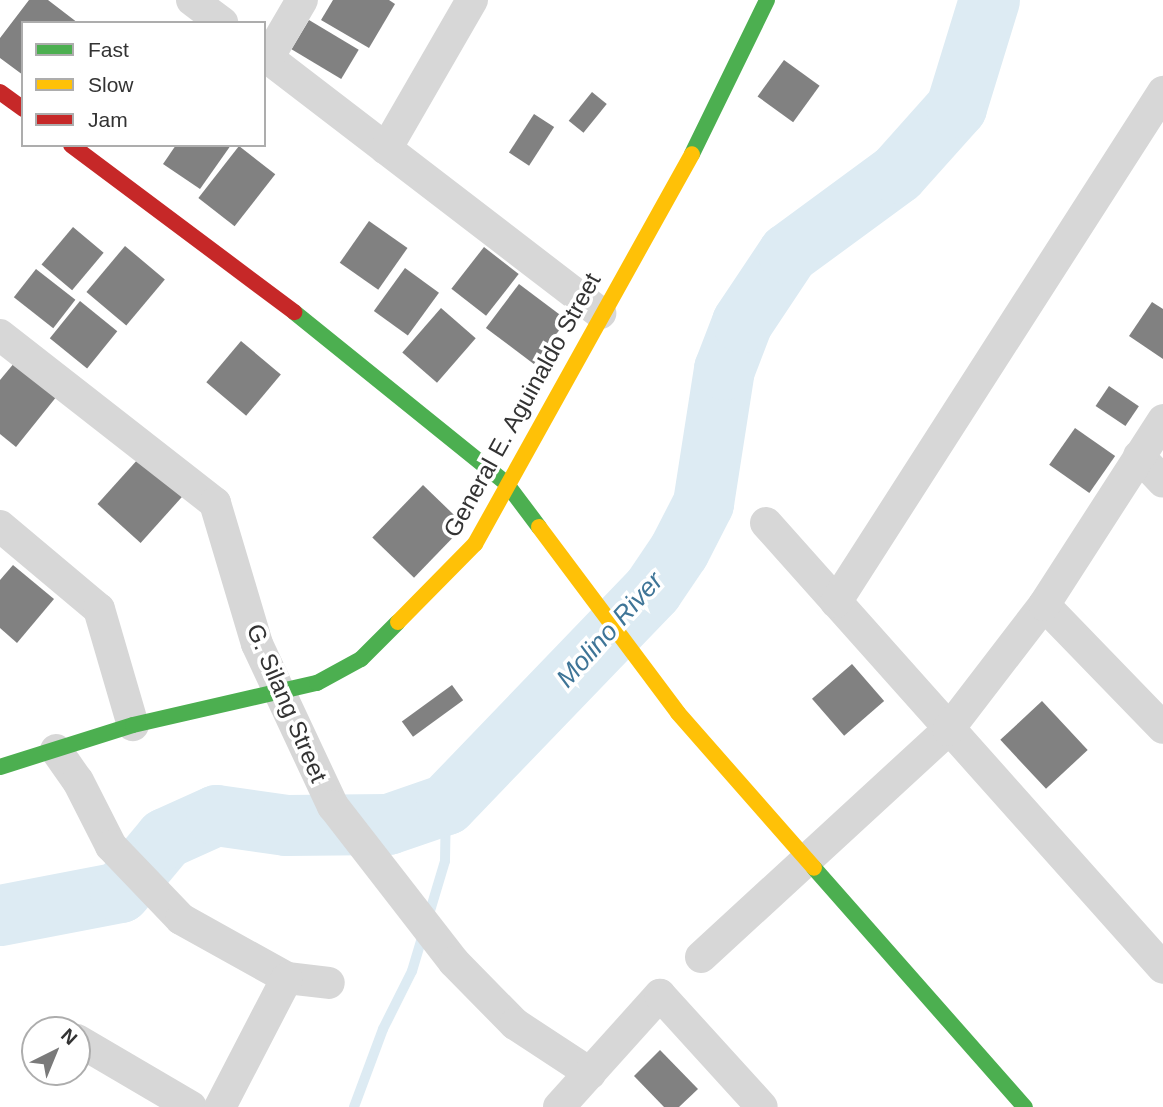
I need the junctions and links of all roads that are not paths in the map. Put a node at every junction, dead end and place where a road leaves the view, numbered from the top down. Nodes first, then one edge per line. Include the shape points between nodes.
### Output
1 (192, 0) edge
2 (302, 0) edge
3 (472, 0) edge
4 (767, 0) edge
5 (219, 21) edge
6 (266, 57) edge
7 (0, 92) edge
8 (1163, 92) edge
9 (21, 108) edge
10 (74, 147) edge
11 (386, 149) junction
12 (600, 313) junction
13 (0, 335) edge
14 (1163, 420) edge
15 (1139, 456) junction
16 (1163, 482) edge
17 (506, 483) junction
18 (766, 523) dead end
19 (0, 526) edge
20 (836, 602) junction
21 (1044, 606) junction
22 (278, 692) junction
23 (133, 725) junction
24 (1163, 728) edge
25 (948, 730) junction
26 (56, 750) junction
27 (0, 767) edge
28 (804, 861) junction
29 (701, 957) dead end
30 (1163, 968) edge
31 (287, 978) junction
32 (329, 983) dead end
33 (91, 1048) edge
34 (590, 1073) junction
35 (191, 1107) edge
36 (220, 1107) edge
37 (559, 1107) edge
38 (762, 1107) edge
39 (1025, 1107) edge

1 - 5 street
2 - 6 street
3 - 11 street
4 - 12 street, General E. Aguinaldo Street via 705,132
6 - 11 street
7 - 9 street
8 - 20 street
10 - 17 street via 281,301
11 - 12 street
12 - 17 street, General E. Aguinaldo Street
13 - 22 street, G. Silang Street via 215,503 257,644
14 - 15 street
15 - 16 street
15 - 21 street
17 - 22 street, General E. Aguinaldo Street via 475,544 361,659 317,682
17 - 28 street via 678,713
18 - 20 street
19 - 23 street via 99,609
20 - 25 street
21 - 24 street
21 - 25 street
22 - 23 street, General E. Aguinaldo Street
22 - 34 street, G. Silang Street via 333,806 454,962 515,1024
23 - 26 street, General E. Aguinaldo Street
25 - 28 street
25 - 30 street
26 - 27 street, General E. Aguinaldo Street
26 - 31 street via 78,781 111,846 152,893 181,919
28 - 29 street
28 - 39 street
31 - 32 street
31 - 36 street
33 - 35 street
34 - 37 street
34 - 38 street via 660,995

